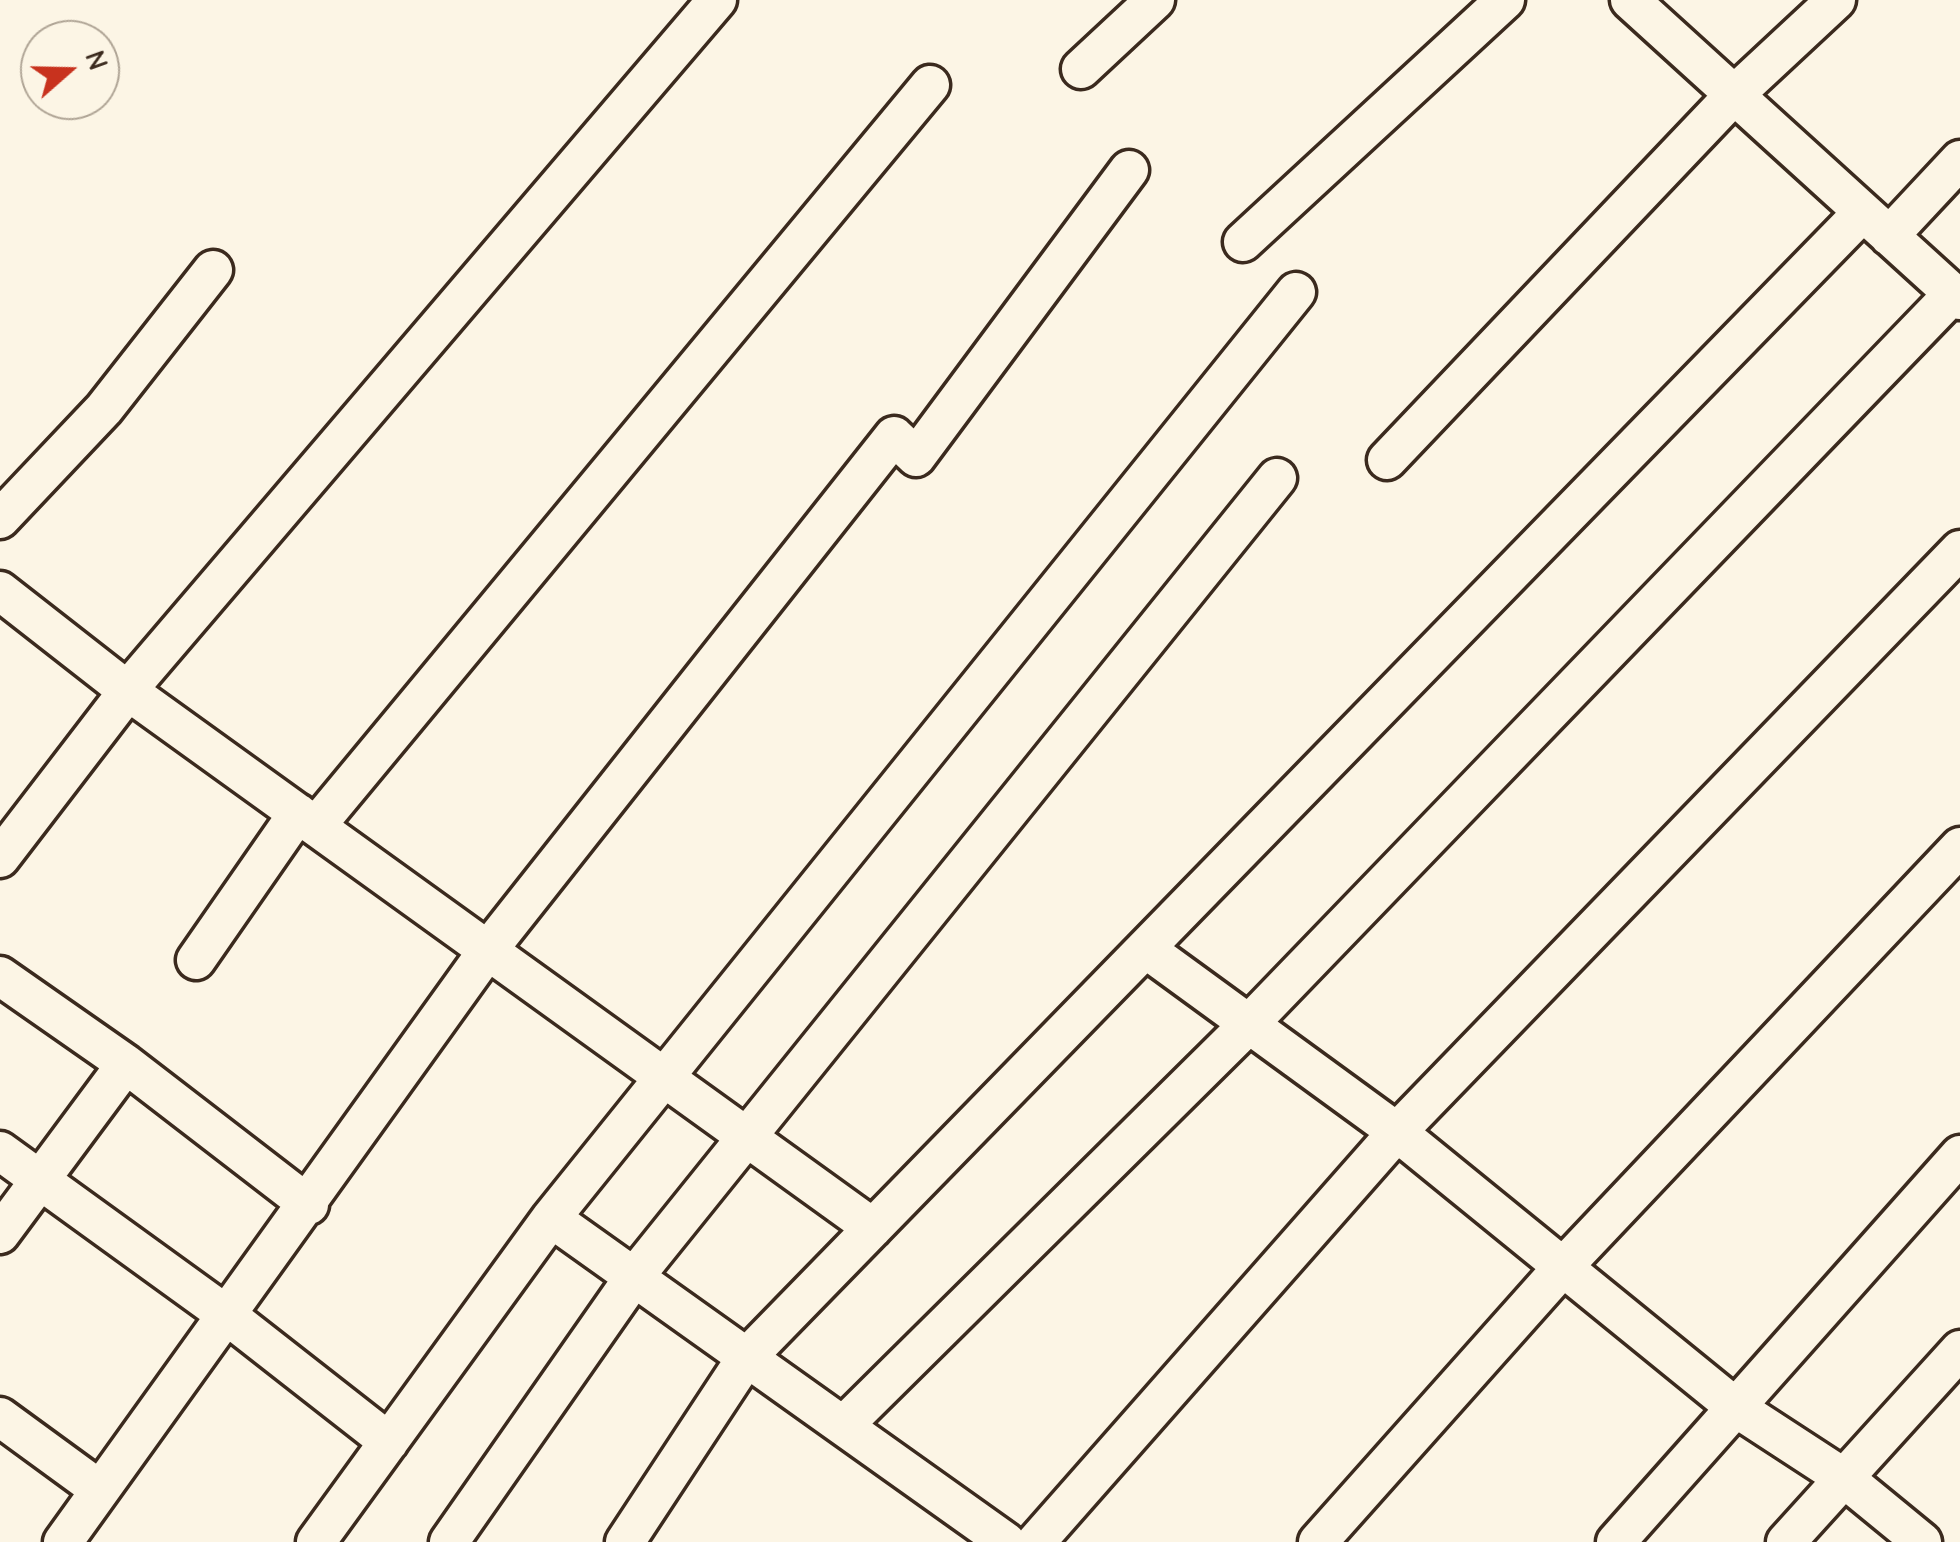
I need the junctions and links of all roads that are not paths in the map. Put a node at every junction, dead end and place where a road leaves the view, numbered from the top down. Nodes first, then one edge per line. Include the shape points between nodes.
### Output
1 (717, 0) edge
2 (1155, 0) edge
3 (1505, 0) edge
4 (1630, 0) edge
5 (1836, 0) edge
6 (1081, 69) dead end
7 (930, 85) dead end
8 (1734, 95) junction
9 (1960, 160) edge
10 (1129, 170) dead end
11 (1876, 224) junction
12 (1244, 242) dead end
13 (213, 270) dead end
14 (1296, 292) dead end
15 (1956, 297) edge
16 (1387, 460) dead end
17 (1278, 478) dead end
18 (0, 519) edge
19 (1960, 550) edge
20 (0, 591) edge
21 (128, 691) junction
22 (307, 819) junction
23 (1960, 846) edge
24 (0, 858) edge
25 (1146, 949) junction
26 (488, 950) junction
27 (196, 960) dead end
28 (0, 976) edge
29 (1247, 1026) junction
30 (126, 1064) junction
31 (666, 1077) junction
32 (1397, 1132) junction
33 (748, 1136) junction
34 (0, 1151) edge
35 (1960, 1155) edge
36 (40, 1180) junction
37 (308, 1205) junction
38 (551, 1218) junction
39 (873, 1228) junction
40 (0, 1234) edge
41 (1562, 1268) junction
42 (634, 1277) junction
43 (228, 1316) junction
44 (1960, 1350) edge
45 (746, 1358) junction
46 (1735, 1407) junction
47 (0, 1418) edge
48 (842, 1426) junction
49 (389, 1442) junction
50 (1844, 1478) junction
51 (100, 1490) junction
52 (1010, 1541) edge
53 (63, 1542) edge
54 (316, 1542) edge
55 (449, 1542) edge
56 (625, 1542) edge
57 (1318, 1542) edge
58 (1616, 1542) edge
59 (1786, 1542) edge
60 (1922, 1542) edge

1 - 21 street
2 - 6 street
3 - 12 street
4 - 8 street
5 - 8 street
7 - 22 street
8 - 11 street
8 - 16 street
9 - 11 street
10 - 26 street via 916,457 894,436
11 - 15 street
11 - 25 street
13 - 18 street via 104,409
14 - 31 street
15 - 29 street
17 - 33 street
19 - 32 street
20 - 21 street
21 - 22 street
21 - 24 street
22 - 26 street
22 - 27 street
23 - 41 street
25 - 29 street
25 - 39 street
26 - 31 street
26 - 37 street
28 - 30 street
29 - 32 street
29 - 48 street
30 - 36 street
30 - 37 street
31 - 33 street
31 - 38 street
32 - 41 street
32 - 52 street
33 - 39 street
33 - 42 street
34 - 36 street
35 - 46 street
36 - 40 street
36 - 43 street
37 - 43 street
38 - 42 street
38 - 49 street
39 - 45 street
41 - 46 street
41 - 57 street
42 - 45 street
42 - 55 street
43 - 49 street
43 - 51 street
44 - 50 street
45 - 48 street
45 - 56 street
46 - 50 street
46 - 58 street
47 - 51 street
48 - 52 street
49 - 54 street
50 - 59 street
50 - 60 street
51 - 53 street

